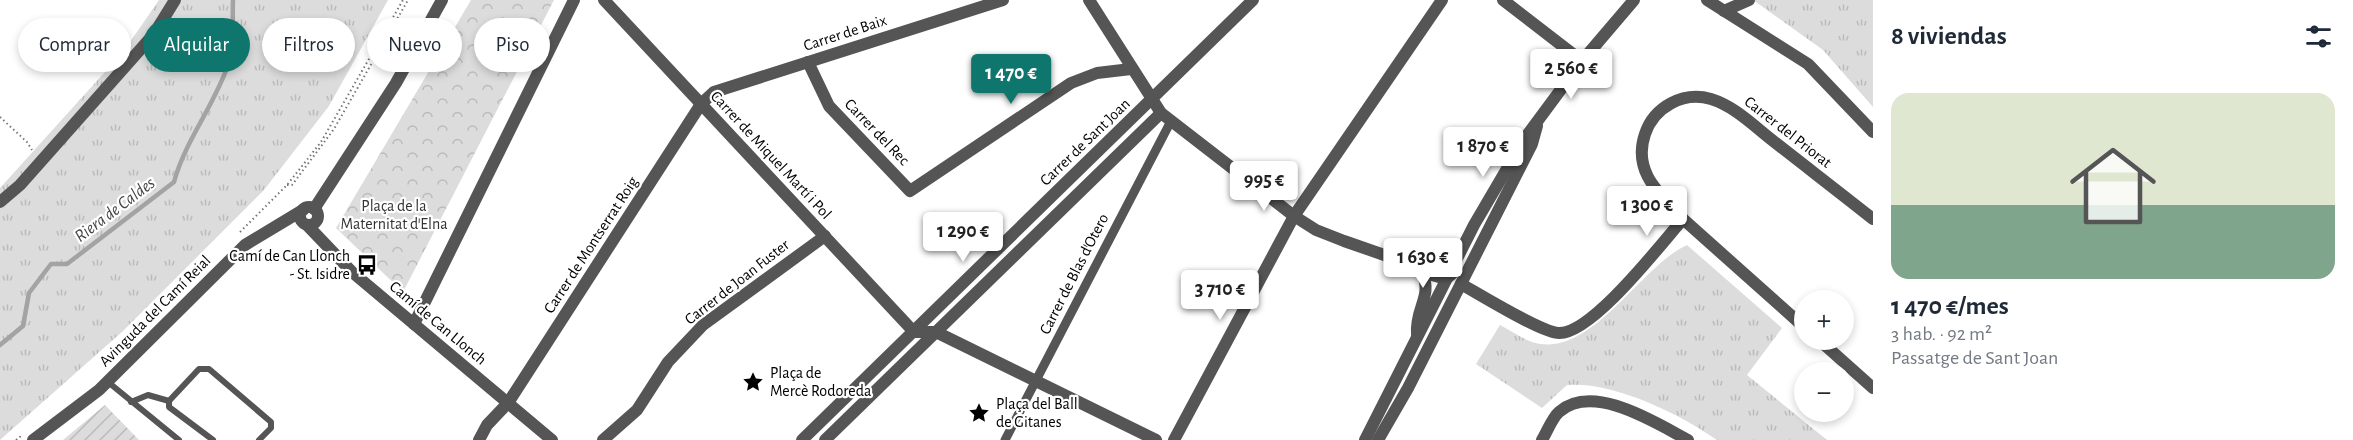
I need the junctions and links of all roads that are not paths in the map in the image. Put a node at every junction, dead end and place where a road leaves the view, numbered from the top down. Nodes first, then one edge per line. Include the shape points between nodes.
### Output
1 (175, 0) edge
2 (442, 0) edge
3 (574, 0) edge
4 (604, 0) edge
5 (1003, 0) edge
6 (1089, 0) edge
7 (1253, 0) edge
8 (1442, 0) edge
9 (1503, 0) edge
10 (1634, 0) edge
11 (1707, 0) edge
12 (1749, 0) edge
13 (1724, 10) junction
14 (808, 62) junction
15 (1582, 62) junction
16 (1131, 69) junction
17 (1151, 101) junction
18 (701, 104) junction
19 (1166, 117) junction
20 (1538, 123) junction
21 (1871, 124) edge
22 (1510, 187) junction
23 (0, 202) edge
24 (309, 209) junction
25 (1294, 216) junction
26 (1683, 219) junction
27 (1873, 219) edge
28 (825, 236) junction
29 (1459, 254) junction
30 (1418, 269) junction
31 (1446, 279) junction
32 (1461, 284) junction
33 (1794, 318) edge
34 (414, 324) junction
35 (914, 332) junction
36 (936, 332) junction
37 (1418, 336) junction
38 (1830, 350) edge
39 (1036, 381) junction
40 (108, 382) junction
41 (1392, 388) junction
42 (1873, 388) edge
43 (169, 401) junction
44 (131, 402) junction
45 (508, 403) junction
46 (29, 436) edge
47 (179, 440) edge
48 (213, 440) edge
49 (259, 440) edge
50 (479, 440) edge
51 (552, 440) edge
52 (603, 440) edge
53 (802, 440) edge
54 (825, 440) edge
55 (1005, 440) edge
56 (1156, 440) edge
57 (1174, 440) edge
58 (1365, 440) edge
59 (1378, 440) edge
60 (1542, 440) edge
61 (1688, 440) edge

1 - 23 street via 153,34 40,163
2 - 24 street via 396,83
3 - 34 street
4 - 18 street, Carrer de Miquel Martí i Pol
5 - 14 street, Carrer de Baix
6 - 16 street
7 - 17 street, Carrer de Sant Joan
8 - 25 street
9 - 15 street
10 - 15 street
11 - 13 street
12 - 13 street
13 - 21 street via 1808,64
14 - 16 street, Carrer del Rec via 829,106 910,191 1071,83
14 - 18 street, Carrer de Baix via 714,92
15 - 20 street
16 - 17 street
17 - 19 street
17 - 35 street, Carrer de Sant Joan
18 - 28 street, Carrer de Miquel Martí i Pol
18 - 45 street, Carrer de Montserrat Roig
19 - 25 street
19 - 36 street, Carrer de Sant Joan
19 - 39 street, Carrer de Blas d'Otero
20 - 22 street
20 - 29 street via 1502,176
22 - 31 street via 1491,210 1459,270
22 - 32 street
24 - 34 street, Camí de Can Llonch via 318,219 308,225 352,272
24 - 40 street, Avinguda del Camí Reial via 245,245
25 - 30 street via 1316,230
25 - 57 street
26 - 27 street, Carrer del Priorat via 1647,180 1640,152 1655,116 1679,100 1699,97 1733,110
26 - 32 street via 1610,302 1577,328 1559,333
26 - 33 street, Carrer del Priorat
28 - 35 street, Carrer de Miquel Martí i Pol
28 - 52 street, Carrer de Joan Fuster via 703,325 668,362 637,410
29 - 30 street via 1439,268
29 - 31 street
30 - 31 street
30 - 37 street via 1426,293 1416,318
31 - 37 street
32 - 41 street via 1448,291 1414,362
32 - 59 street
34 - 45 street, Camí de Can Llonch
35 - 36 street
35 - 53 street, Carrer de Sant Joan
36 - 39 street
36 - 54 street, Carrer de Sant Joan
37 - 41 street
38 - 42 street
39 - 55 street, Carrer de Blas d'Otero
39 - 56 street
40 - 44 lane
40 - 46 street, Avinguda del Camí Reial
41 - 58 street
43 - 44 lane via 148,394
43 - 48 lane via 169,407
43 - 49 lane via 199,369 209,369 271,422 271,428
44 - 47 lane
45 - 50 street, Carrer de Montserrat Roig
45 - 51 street, Camí de Can Llonch
60 - 61 street via 1559,412 1585,401 1624,406

